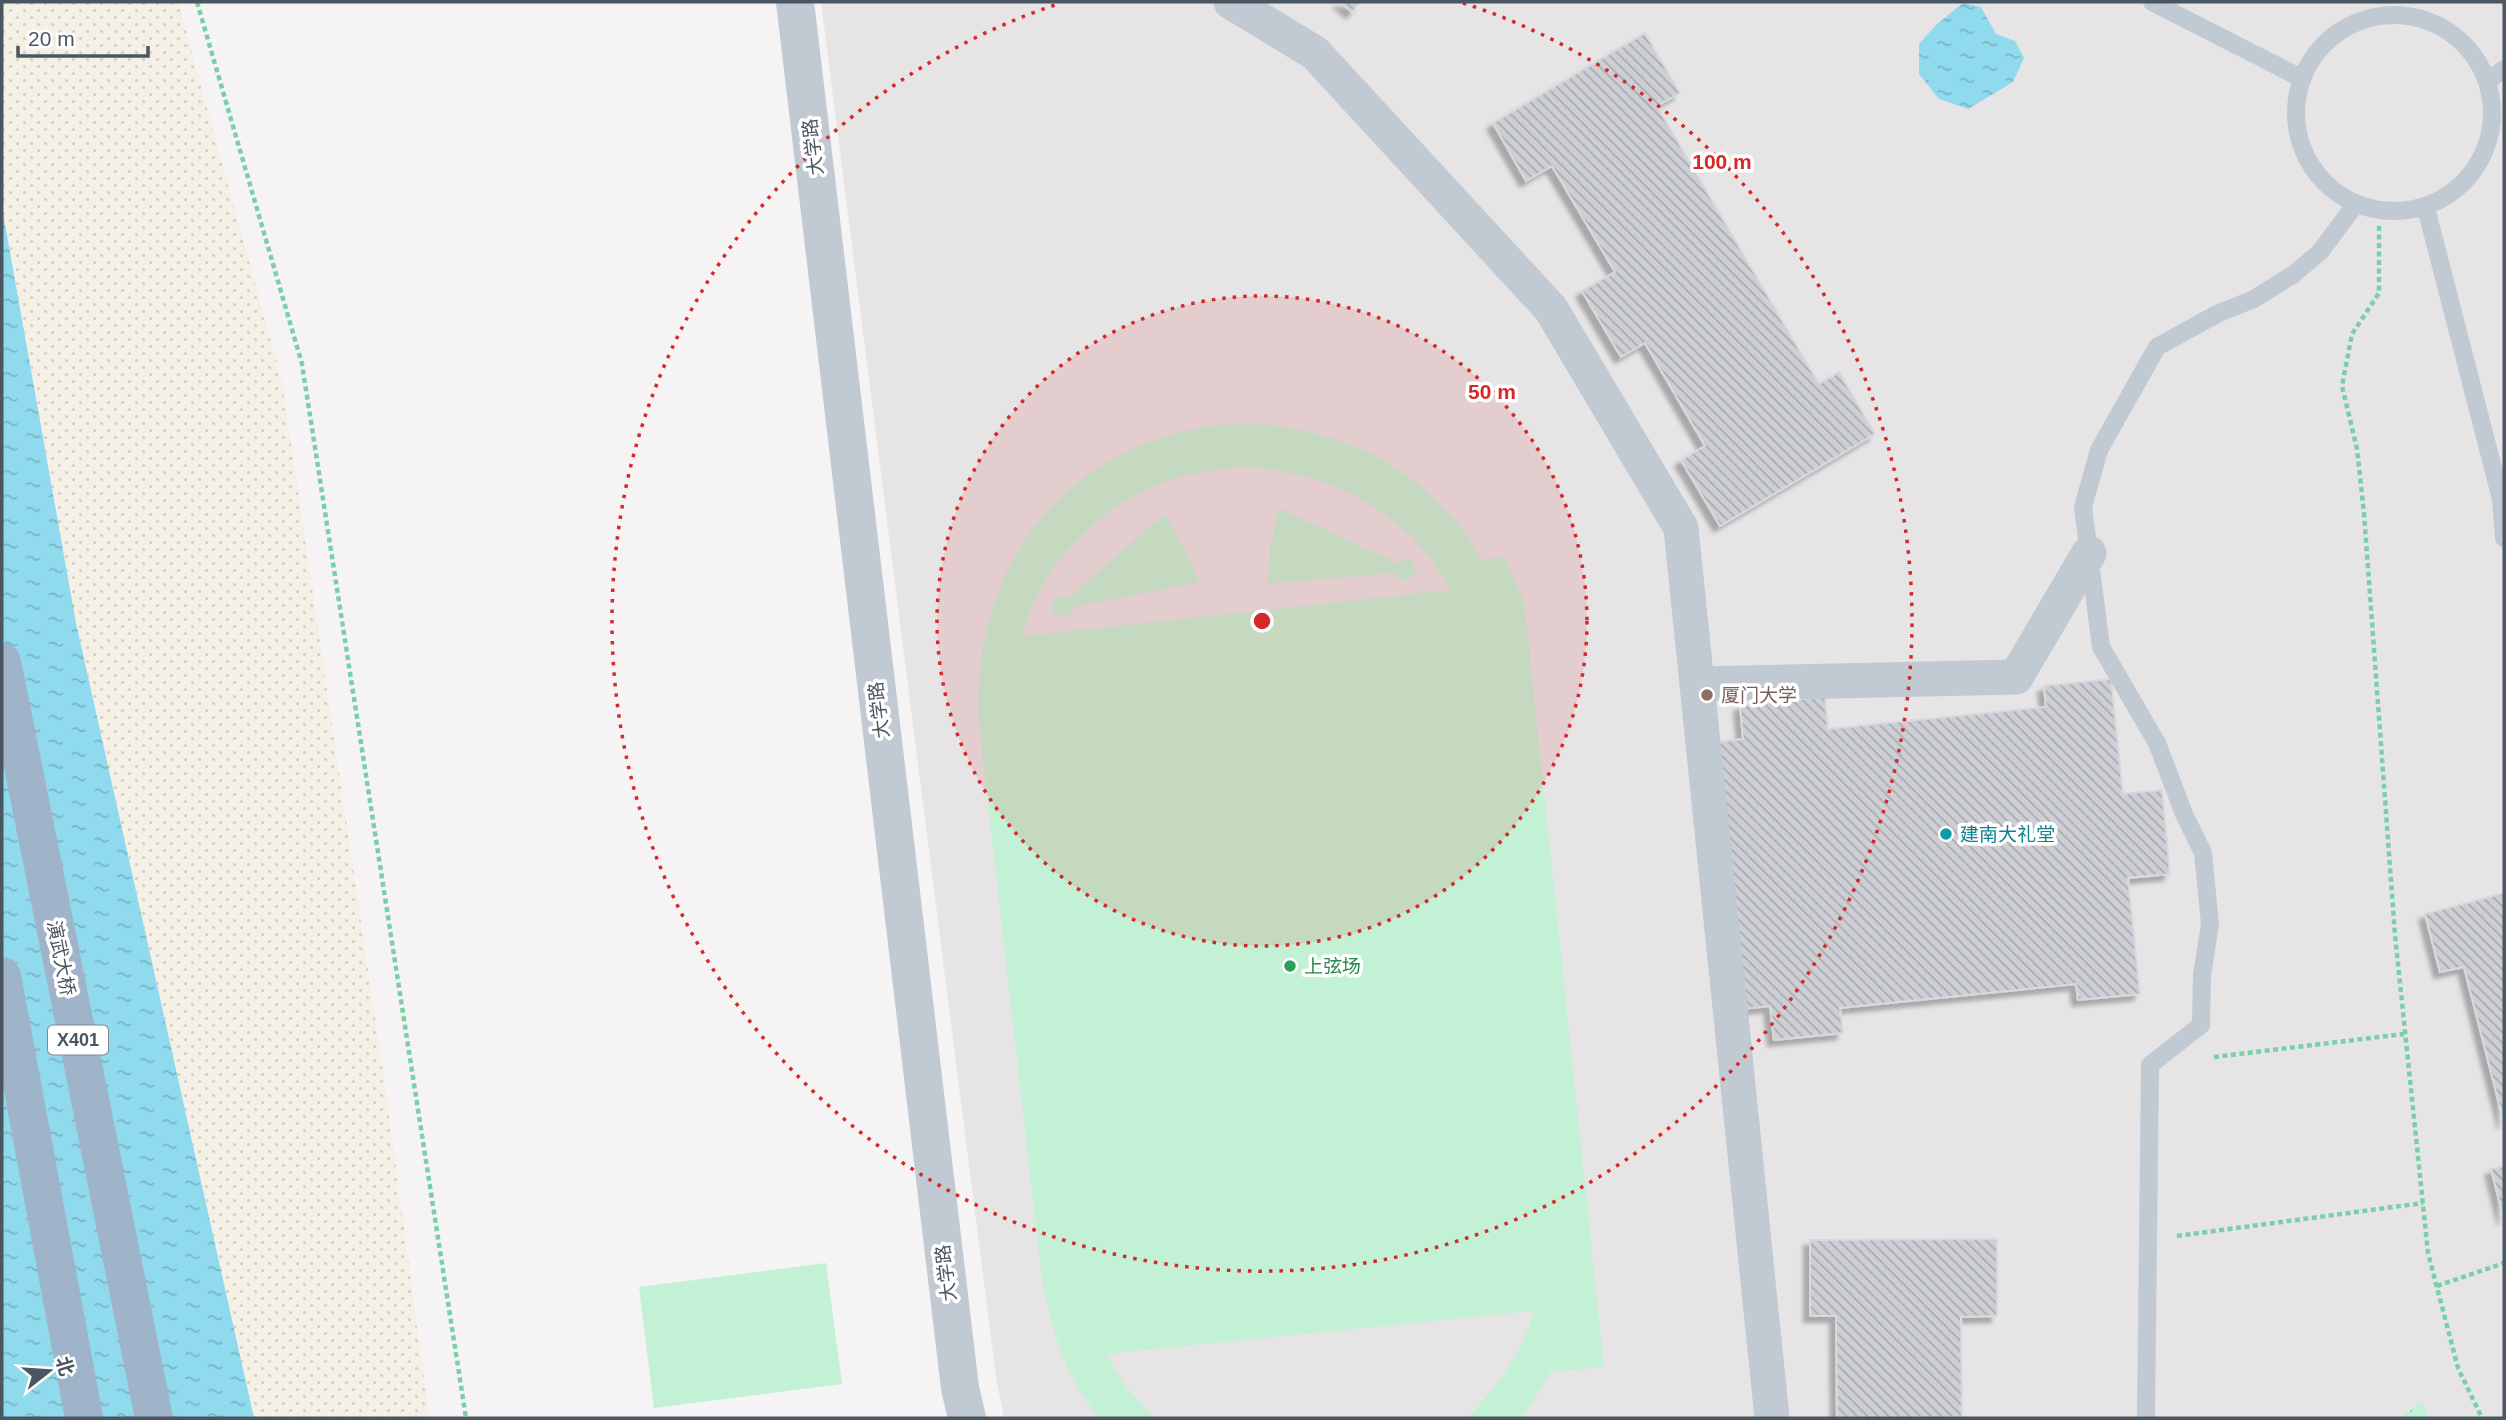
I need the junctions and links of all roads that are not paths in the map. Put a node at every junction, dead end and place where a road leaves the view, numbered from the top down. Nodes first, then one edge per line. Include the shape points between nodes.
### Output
1 (795, 2) edge
2 (1231, 2) edge
3 (2152, 2) edge
4 (2504, 69) edge
5 (2301, 78) junction
6 (2488, 80) junction
7 (2496, 144) edge
8 (2355, 205) junction
9 (2426, 208) junction
10 (2504, 538) edge
11 (2089, 553) junction
12 (2, 662) edge
13 (1697, 684) junction
14 (2, 976) edge
15 (84, 1418) edge
16 (154, 1418) edge
17 (967, 1418) edge
18 (1772, 1418) edge
19 (2146, 1418) edge

1 - 17 street, 大学路
2 - 13 street via 1315,52 1551,309 1681,528
3 - 5 lane
4 - 6 lane
5 - 6 lane via 2318,48 2345,26 2377,15 2412,15 2444,28 2471,50
5 - 8 lane via 2295,115 2303,152 2324,184
6 - 7 lane
7 - 9 lane via 2453,193
8 - 9 lane via 2379,212
8 - 11 lane via 2320,252 2294,274 2157,347 2099,450 2083,507
9 - 10 lane via 2501,499
11 - 13 street via 2016,677
11 - 19 lane via 2101,646 2157,743 2203,853 2210,924 2201,1025 2150,1065
12 - 16 highway, 演武大桥 / X401
13 - 18 street
14 - 15 highway

